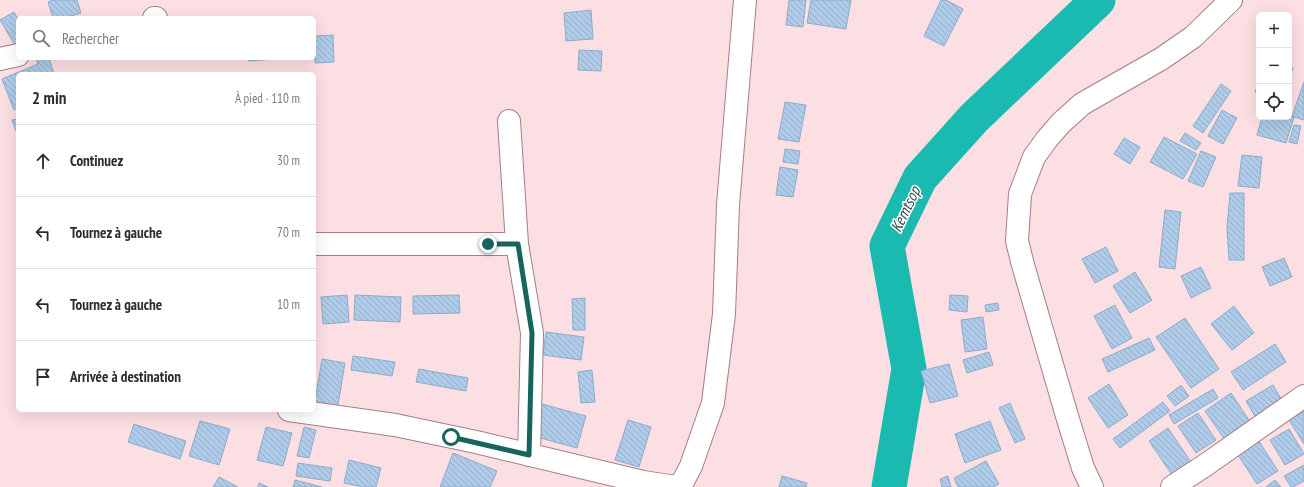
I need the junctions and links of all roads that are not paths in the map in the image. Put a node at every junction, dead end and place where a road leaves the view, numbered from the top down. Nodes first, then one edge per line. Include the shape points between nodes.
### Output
1 (744, 0) edge
2 (1231, 0) edge
3 (16, 55) edge
4 (0, 59) edge
5 (509, 121) dead end
6 (316, 244) edge
7 (518, 244) junction
8 (1304, 396) edge
9 (304, 412) edge
10 (529, 455) junction
11 (676, 487) edge
12 (680, 487) edge
13 (1092, 487) edge
14 (1172, 487) edge

1 - 12 street via 728,205 724,314 713,403 691,466
2 - 13 street via 1192,37 1161,59 1082,104 1047,139 1034,157 1020,194 1017,241 1066,416
3 - 4 street
5 - 7 street
6 - 7 street
7 - 10 street via 532,333
8 - 14 street
9 - 10 street via 395,425
10 - 11 street via 643,482

